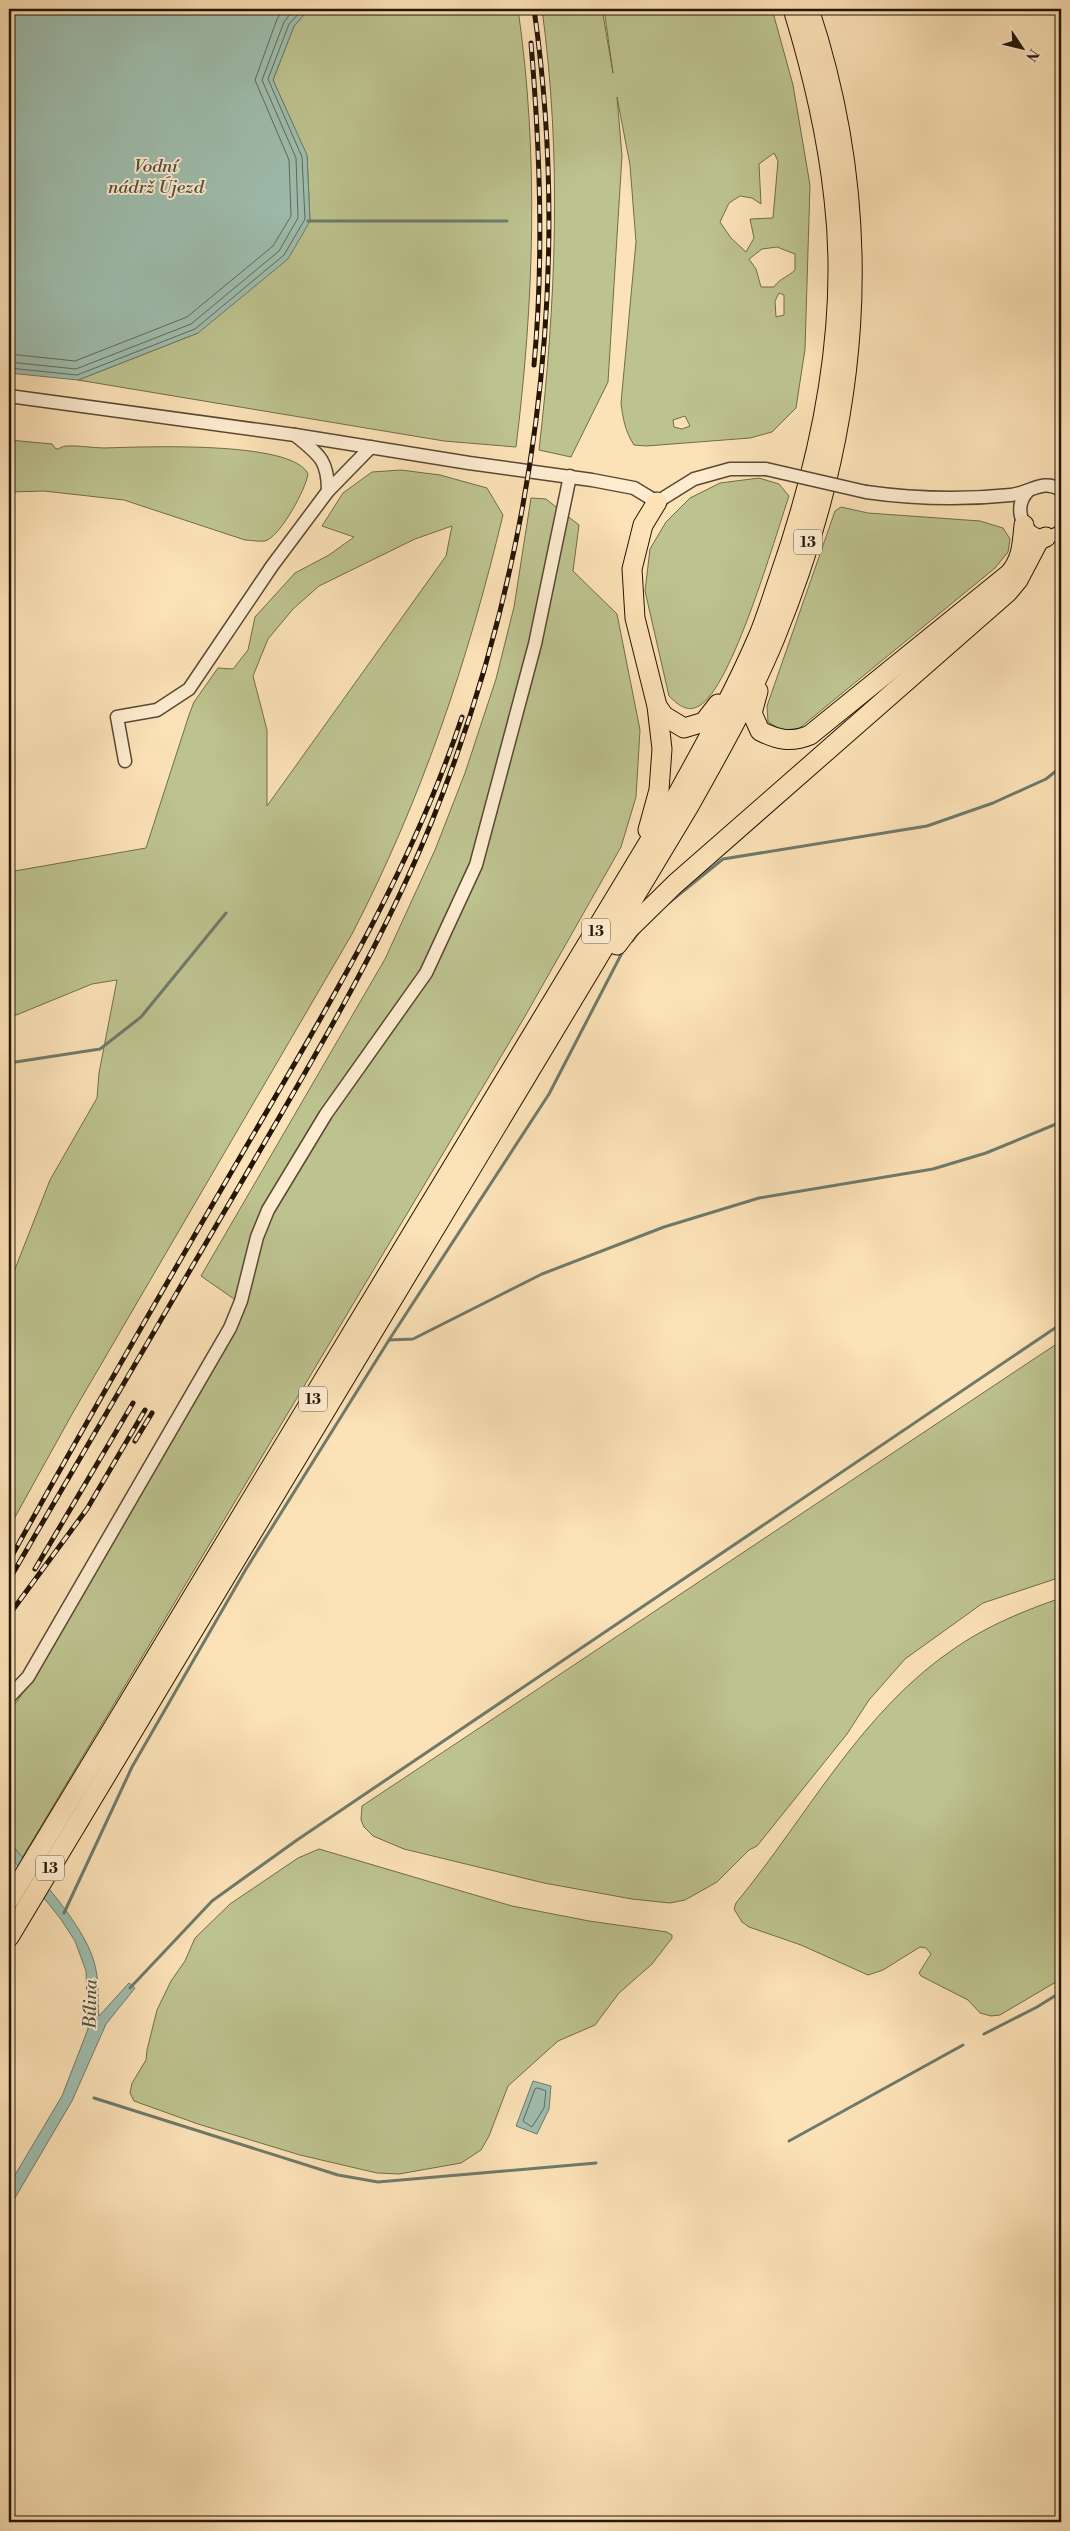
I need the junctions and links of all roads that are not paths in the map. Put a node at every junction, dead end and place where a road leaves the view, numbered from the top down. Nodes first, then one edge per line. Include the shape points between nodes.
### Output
1 (793, 9) edge
2 (809, 9) edge
3 (9, 396) edge
4 (294, 435) junction
5 (371, 447) junction
6 (570, 476) junction
7 (1061, 490) edge
8 (328, 491) junction
9 (1028, 491) junction
10 (982, 498) junction
11 (657, 502) junction
12 (1021, 518) junction
13 (1054, 534) edge
14 (766, 638) junction
15 (657, 706) junction
16 (125, 761) dead end
17 (632, 871) junction
18 (559, 1022) junction
19 (9, 1697) edge
20 (74, 1811) junction
21 (9, 1900) edge
22 (9, 1937) edge

1 - 14 highway, 13 via 823,122 834,201 837,265 835,332 828,396 815,458
2 - 14 highway, 13 via 840,121 851,201 851,334 843,401 830,467 798,576
3 - 4 street
4 - 5 street
4 - 8 street via 322,457 328,473
5 - 6 street
5 - 8 street
6 - 11 street via 634,488
6 - 19 street via 535,644 476,865 430,964 385,1034 326,1114 286,1179 256,1237 241,1300 230,1328 28,1677
7 - 9 street via 1044,484
8 - 16 street via 272,566 189,689 157,710 117,717
9 - 10 street
9 - 12 street via 1021,500
10 - 11 street, bridge via 918,498 866,492 766,469 730,469 694,479
10 - 12 street via 1009,504
11 - 15 highway via 643,525 632,569 635,618
12 - 13 street via 1030,532
12 - 14 highway via 1022,553 1009,574 810,735 797,740 782,740 760,731 752,713
13 - 18 highway via 1039,540 1008,592 682,878 629,929
14 - 15 highway via 704,722 684,728 664,716
14 - 17 highway, 13
14 - 18 highway, 13 via 734,726
15 - 17 highway via 662,748 659,790 650,825
17 - 20 highway, 13
18 - 20 highway, 13
20 - 21 highway, 13
20 - 22 highway, 13

